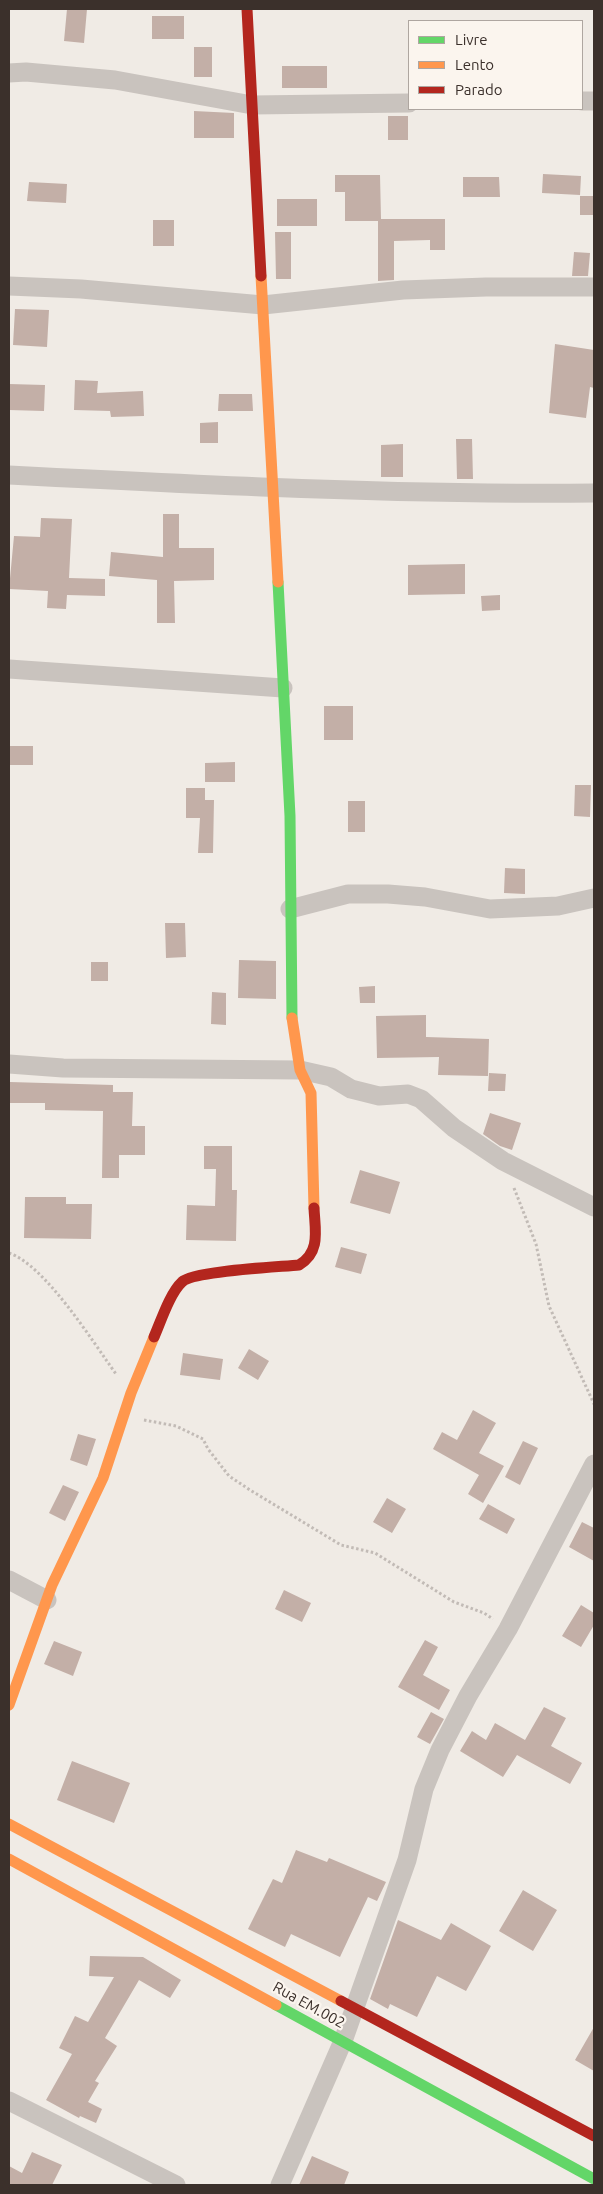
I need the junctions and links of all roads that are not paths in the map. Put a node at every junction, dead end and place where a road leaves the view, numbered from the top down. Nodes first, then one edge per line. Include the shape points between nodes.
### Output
1 (247, 9) edge
2 (9, 73) edge
3 (408, 103) edge
4 (252, 105) junction
5 (9, 286) edge
6 (594, 287) edge
7 (263, 305) junction
8 (9, 474) edge
9 (272, 488) junction
10 (594, 493) edge
11 (9, 669) edge
12 (283, 688) junction
13 (594, 898) edge
14 (290, 909) junction
15 (9, 1064) edge
16 (300, 1070) junction
17 (594, 1207) edge
18 (594, 1464) edge
19 (9, 1580) edge
20 (47, 1600) junction
21 (9, 1705) edge
22 (9, 1824) edge
23 (9, 1858) edge
24 (354, 2010) junction
25 (343, 2040) junction
26 (9, 2101) edge
27 (594, 2136) edge
28 (594, 2179) edge
29 (176, 2185) edge
30 (280, 2185) edge

1 - 4 street
2 - 4 street via 115,80
3 - 4 street
4 - 7 street
5 - 7 street
6 - 7 street via 403,290
7 - 9 street
8 - 9 street
9 - 10 street via 467,494
9 - 12 street
11 - 12 street
12 - 14 street via 290,816
13 - 14 street via 558,906 490,909 425,897 348,894
14 - 16 street via 291,1012
15 - 16 street via 63,1068
16 - 17 street via 331,1077 351,1089 379,1096 408,1094 421,1099 454,1128 503,1162
16 - 20 street via 311,1093 314,1127 315,1245 309,1260 299,1265 199,1275 182,1281 166,1306 103,1478
18 - 24 street via 508,1629 440,1750 424,1788 407,1860
19 - 20 street
20 - 21 street
22 - 24 street, Rua EM.002
23 - 25 street, Rua EM.002
24 - 25 street
24 - 27 street, Rua EM.002
25 - 28 street, Rua EM.002
25 - 30 street
26 - 29 street

